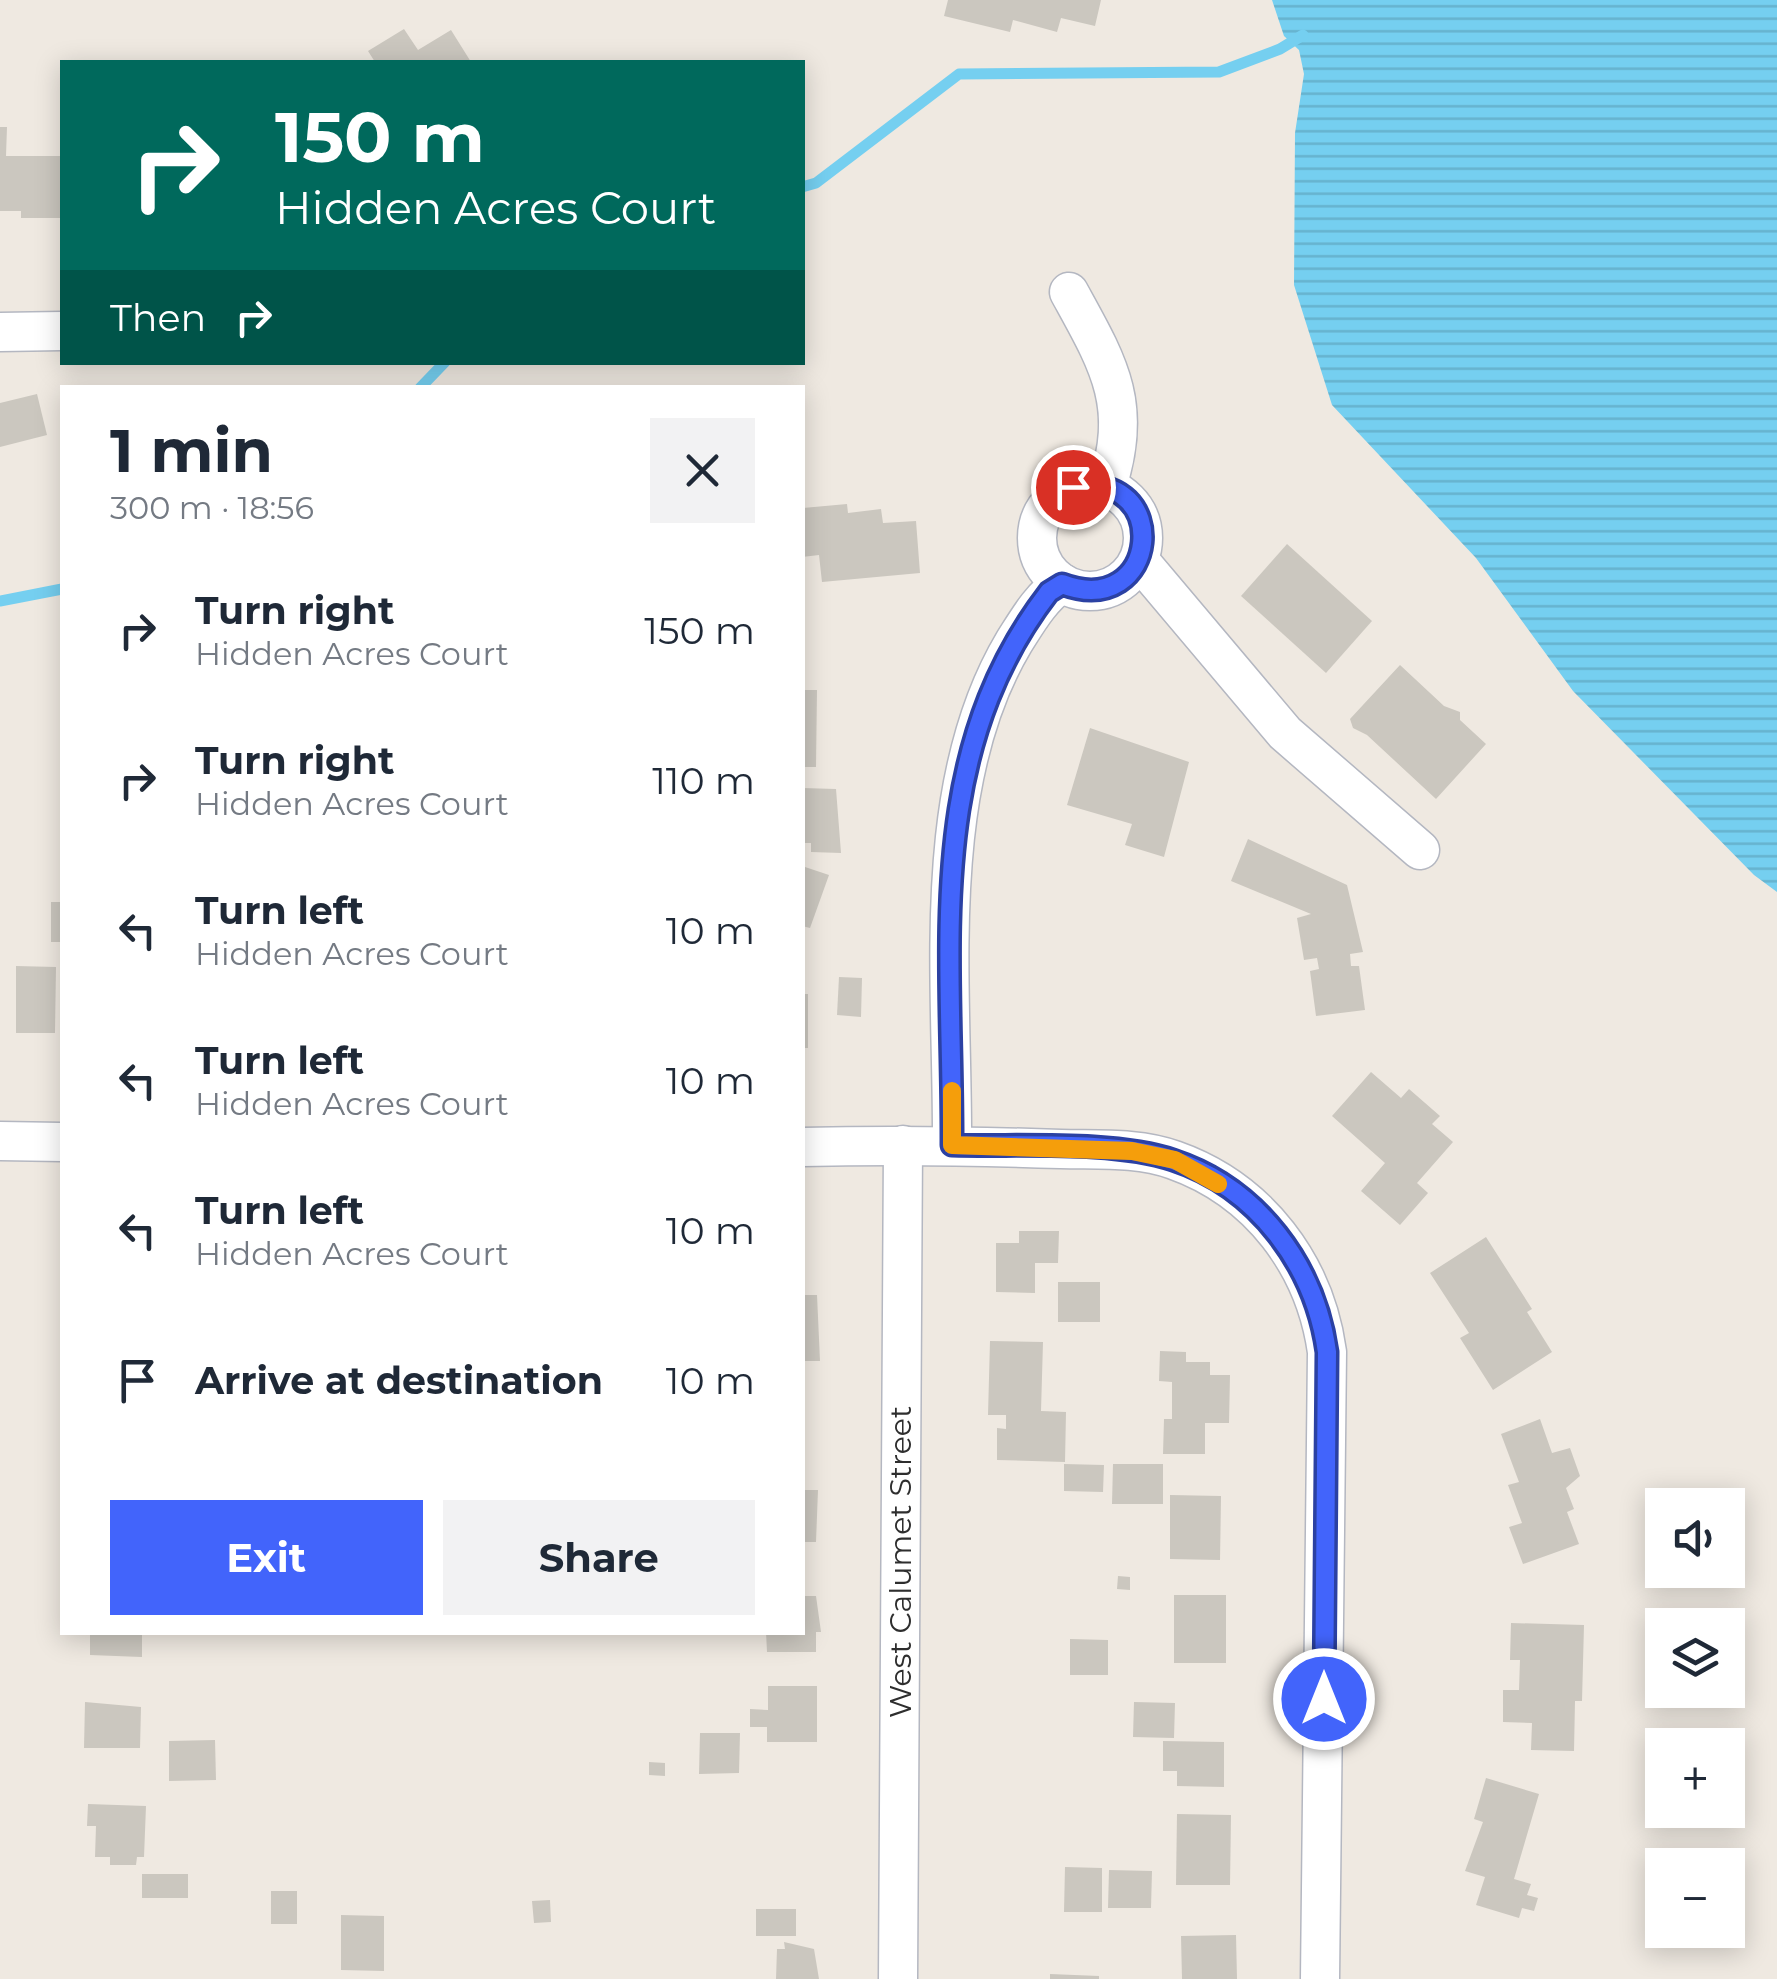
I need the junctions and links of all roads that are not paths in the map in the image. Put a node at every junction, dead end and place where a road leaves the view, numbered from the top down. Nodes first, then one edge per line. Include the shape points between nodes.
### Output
1 (1069, 292) dead end
2 (60, 331) edge
3 (0, 332) edge
4 (1107, 486) junction
5 (1139, 560) junction
6 (1062, 584) junction
7 (1420, 850) dead end
8 (0, 1141) edge
9 (60, 1142) edge
10 (903, 1145) junction
11 (952, 1145) junction
12 (805, 1147) edge
13 (898, 1979) edge
14 (1320, 1979) edge

1 - 4 street via 1112,372 1118,401 1118,453
2 - 3 street
4 - 5 street via 1135,508 1144,542
4 - 6 street via 1073,487 1046,508 1037,540 1040,558
5 - 6 street via 1129,575 1098,591
5 - 7 street via 1285,733
6 - 11 street via 1027,620 996,672 955,812
8 - 9 street
10 - 11 street
10 - 12 street
10 - 13 street, West Calumet Street
11 - 14 street via 1132,1151 1175,1160 1254,1208 1290,1247 1311,1287 1327,1352

